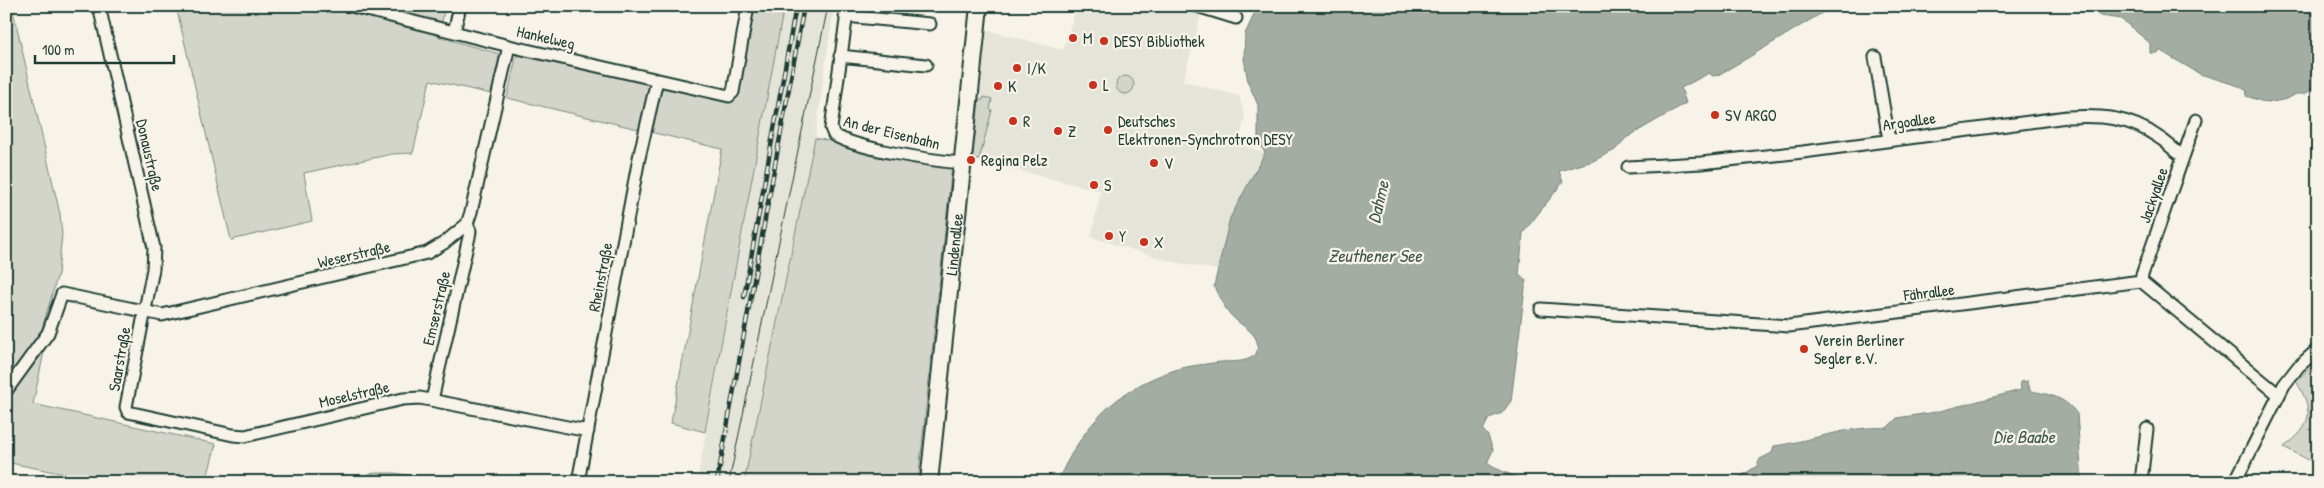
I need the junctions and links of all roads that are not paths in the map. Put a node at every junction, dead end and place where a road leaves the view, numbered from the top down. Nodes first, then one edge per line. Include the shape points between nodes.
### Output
1 (99, 6) edge
2 (351, 6) edge
3 (460, 6) edge
4 (748, 6) edge
5 (979, 6) edge
6 (1196, 6) edge
7 (846, 11) edge
8 (1236, 18) dead end
9 (930, 24) dead end
10 (454, 32) junction
11 (509, 46) junction
12 (840, 56) junction
13 (1876, 57) dead end
14 (926, 65) dead end
15 (657, 80) junction
16 (2196, 120) dead end
17 (1889, 140) junction
18 (2183, 156) junction
19 (962, 163) junction
20 (1628, 167) dead end
21 (467, 224) junction
22 (2142, 281) junction
23 (1541, 309) dead end
24 (144, 311) junction
25 (2318, 349) edge
26 (6, 391) edge
27 (2279, 395) junction
28 (432, 400) junction
29 (128, 412) joint
30 (2147, 429) dead end
31 (588, 431) junction
32 (578, 482) edge
33 (929, 482) edge
34 (2141, 482) edge
35 (2235, 482) edge

1 - 24 street, Donaustraße via 154,248
2 - 10 street, Hankelweg
3 - 10 street
4 - 15 street, Hankelweg via 733,92 729,96
5 - 19 main road, Lindenallee
6 - 8 street
7 - 9 street, An der Eisenbahn
7 - 12 street, An der Eisenbahn
10 - 11 street, Hankelweg
11 - 15 street, Hankelweg
11 - 21 street
12 - 14 street
12 - 19 street, An der Eisenbahn via 832,128 834,135 878,148
13 - 17 street
15 - 31 street, Rheinstraße via 639,158
16 - 18 street, Jackyallee
17 - 18 street, Argoallee via 2097,116 2141,127 2157,135
17 - 20 street, Argoallee via 1710,162
18 - 22 street, Jackyallee
19 - 33 main road, Lindenallee
21 - 24 street, Weserstraße via 427,253 162,315
21 - 28 street, Emserstraße via 469,237
22 - 23 street, Fährallee via 1789,326
22 - 27 street
24 - 26 street, Weserstraße via 62,294 48,333
24 - 29 street, Saarstraße via 126,407
25 - 27 street via 2292,374
27 - 35 street
28 - 29 street, Moselstraße via 404,399 245,436
28 - 31 street, Moselstraße
30 - 34 street
31 - 32 street, Rheinstraße

